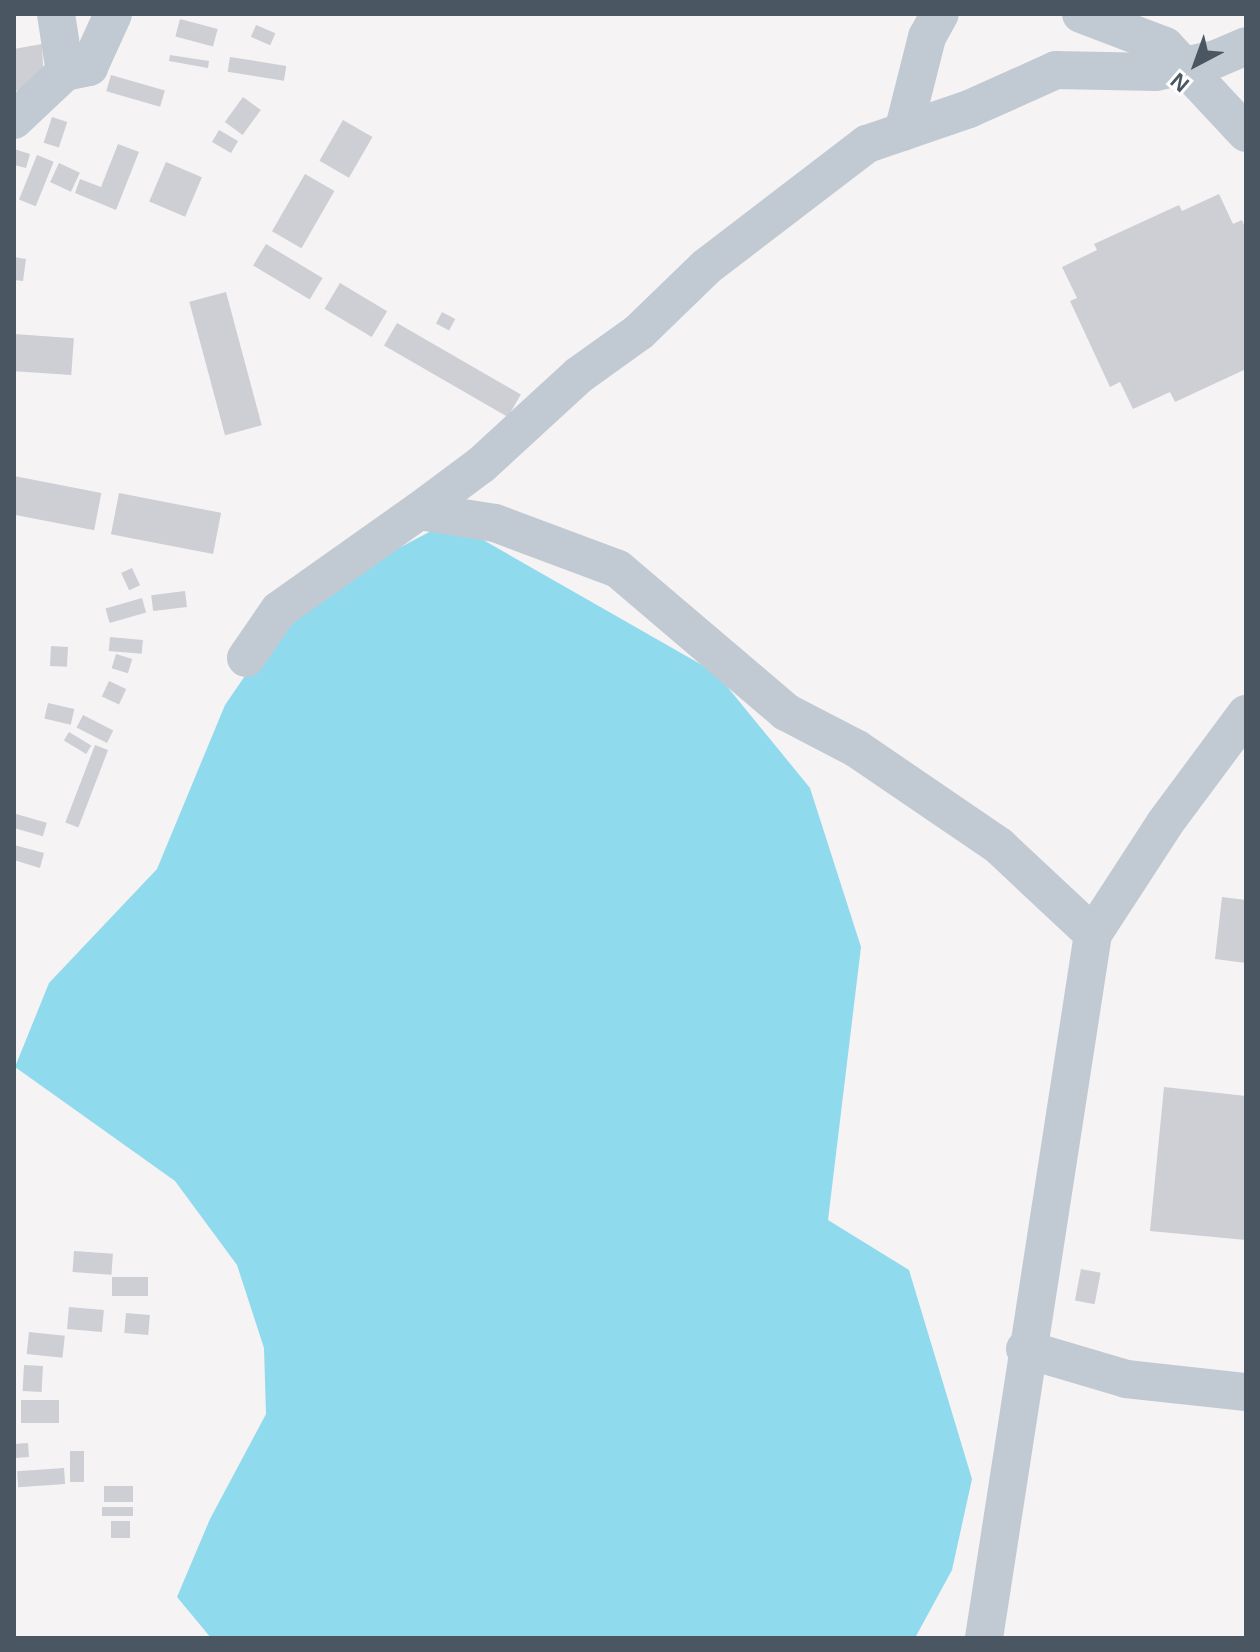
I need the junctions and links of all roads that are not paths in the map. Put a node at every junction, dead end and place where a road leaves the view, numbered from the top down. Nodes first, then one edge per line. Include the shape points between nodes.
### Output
1 (56, 14) edge
2 (113, 14) edge
3 (940, 14) edge
4 (1081, 14) edge
5 (1246, 46) edge
6 (1182, 67) junction
7 (65, 72) junction
8 (14, 120) edge
9 (903, 132) junction
10 (1246, 133) edge
11 (419, 511) junction
12 (246, 658) dead end
13 (1246, 714) edge
14 (1093, 934) junction
15 (1025, 1349) junction
16 (1246, 1392) edge
17 (984, 1638) edge

1 - 7 street
2 - 7 street via 89,67
3 - 9 street via 927,37
4 - 6 street via 1165,46
5 - 6 street
6 - 9 street via 1156,72 1056,70
6 - 10 street
7 - 8 street
9 - 11 street via 867,144 759,225 639,332 528,418 481,465
11 - 12 street via 279,610
11 - 14 street via 495,523 618,569 786,712 857,749 999,846
13 - 14 street via 1165,823
14 - 15 street
15 - 16 street via 1126,1379
15 - 17 street

